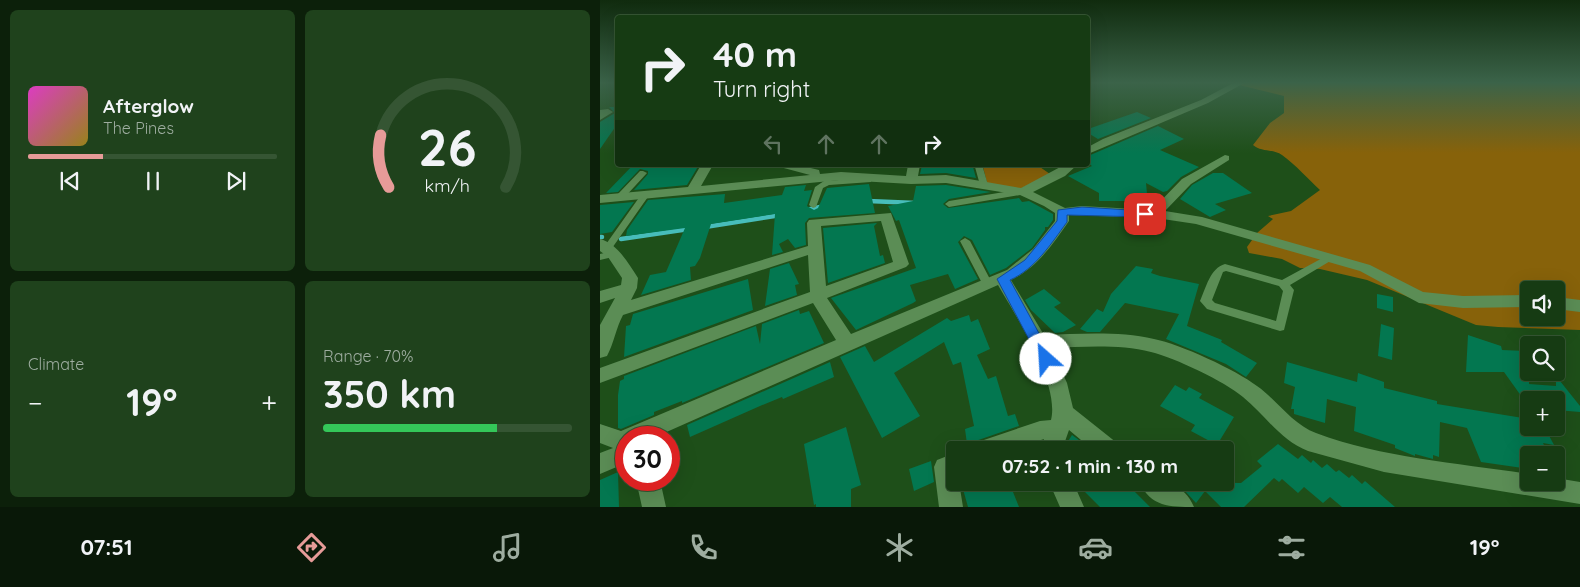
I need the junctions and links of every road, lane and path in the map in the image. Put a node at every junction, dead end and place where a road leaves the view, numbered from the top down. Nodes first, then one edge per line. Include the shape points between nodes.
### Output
1 (1199, 106) edge
2 (1090, 150) edge
3 (1225, 158) dead end
4 (706, 167) edge
5 (791, 167) edge
6 (914, 167) edge
7 (979, 167) edge
8 (1068, 167) edge
9 (643, 173) dead end
10 (841, 176) junction
11 (882, 179) junction
12 (911, 180) junction
13 (984, 185) junction
14 (692, 190) junction
15 (1022, 192) junction
16 (646, 194) junction
17 (620, 197) junction
18 (600, 199) edge
19 (949, 204) dead end
20 (813, 205) dead end
21 (1062, 212) junction
22 (1156, 214) junction
23 (965, 241) dead end
24 (816, 248) junction
25 (605, 251) edge
26 (1328, 258) junction
27 (995, 281) junction
28 (1283, 284) junction
29 (629, 288) junction
30 (600, 297) edge
31 (818, 297) junction
32 (1520, 301) edge
33 (1565, 304) edge
34 (1580, 306) edge
35 (616, 311) junction
36 (1038, 342) junction
37 (848, 344) junction
38 (600, 351) edge
39 (600, 377) edge
40 (1061, 420) junction
41 (662, 426) edge
42 (600, 433) edge
43 (615, 438) edge
44 (1009, 441) edge
45 (1054, 441) edge
46 (1095, 441) edge
47 (615, 451) edge
48 (600, 464) edge
49 (650, 491) edge
50 (949, 491) edge
51 (1064, 491) edge
52 (1162, 491) edge
53 (1580, 493) edge
54 (654, 507) edge
55 (951, 507) edge
56 (1072, 507) edge
57 (1182, 507) edge

1 - 2 street via 1107,140
3 - 22 street via 1189,178 1166,199
4 - 14 street
5 - 10 street
6 - 12 street
7 - 13 lane
8 - 15 street
9 - 17 lane
10 - 11 street
10 - 14 street
11 - 12 street
11 - 20 lane via 827,183 820,187
12 - 13 street via 946,179
13 - 15 street
14 - 16 street
15 - 19 lane
15 - 21 street via 1050,203
16 - 17 street
16 - 25 lane
17 - 18 street
21 - 22 street
21 - 27 street via 1062,222 1029,263
22 - 26 street via 1197,220
23 - 27 lane
24 - 31 street
24 - 31 street via 814,223 886,216 901,264
24 - 35 street
25 - 29 street via 630,278
26 - 28 lane
26 - 32 street via 1365,268 1419,297 1463,302
27 - 36 street
27 - 37 street
28 - 28 lane via 1289,290 1280,327 1211,306 1206,301 1219,270 1225,267
29 - 30 street
29 - 35 street
31 - 37 street
31 - 39 street
33 - 34 street
35 - 38 street
36 - 40 street via 1056,382
36 - 53 street via 1097,340 1153,345 1210,368 1250,390 1308,442 1384,462
37 - 41 street
40 - 44 street
40 - 45 street
40 - 46 street
42 - 43 street
47 - 48 street
49 - 54 street
50 - 55 street
51 - 56 street
52 - 57 street

